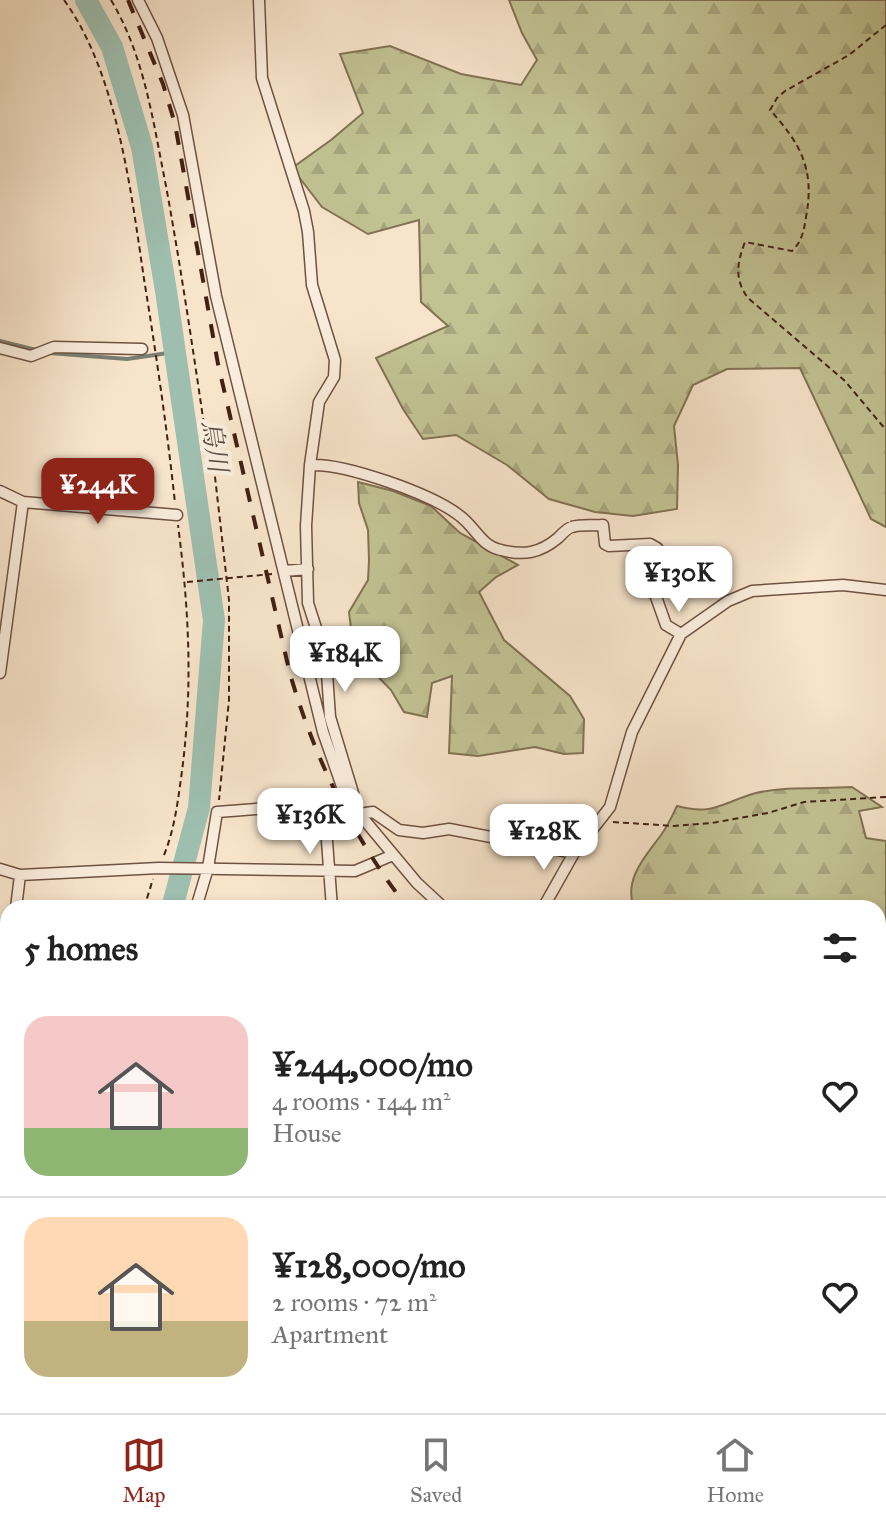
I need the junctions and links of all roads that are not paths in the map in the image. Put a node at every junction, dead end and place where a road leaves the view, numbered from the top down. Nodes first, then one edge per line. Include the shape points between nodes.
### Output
1 (138, 0) edge
2 (259, 0) edge
3 (0, 348) edge
4 (142, 349) dead end
5 (310, 465) junction
6 (0, 491) edge
7 (23, 502) junction
8 (177, 515) road end
9 (308, 569) junction
10 (284, 571) junction
11 (886, 590) edge
12 (681, 634) junction
13 (0, 673) edge
14 (346, 798) junction
15 (324, 801) junction
16 (359, 814) junction
17 (574, 853) junction
18 (393, 855) junction
19 (205, 868) junction
20 (0, 869) edge
21 (328, 871) junction
22 (20, 875) junction
23 (17, 900) edge
24 (198, 900) edge
25 (331, 900) edge
26 (435, 900) edge
27 (548, 900) edge

1 - 10 street via 183,115 216,296
2 - 5 street via 262,78 304,211 312,285 335,360 334,377 319,402
3 - 4 street via 31,356 54,347
5 - 9 street
5 - 12 street via 337,468 427,497 459,515 486,546 499,550 545,549 571,527 603,525 609,546 650,544 657,548 643,589 655,594 666,625
6 - 7 street
7 - 8 street
7 - 13 street
9 - 10 street
9 - 14 street via 308,603 326,659 330,717 353,793
10 - 14 street via 323,732
11 - 12 street via 843,585 752,591
12 - 17 street via 632,732 610,807
14 - 15 street
14 - 16 street
15 - 19 street via 217,812
15 - 21 street
16 - 17 street via 373,812 399,830 449,829
16 - 18 street
17 - 27 street
18 - 21 street via 364,869
18 - 26 street
19 - 21 street
19 - 22 street
19 - 24 street
20 - 22 street
21 - 25 street
22 - 23 street

